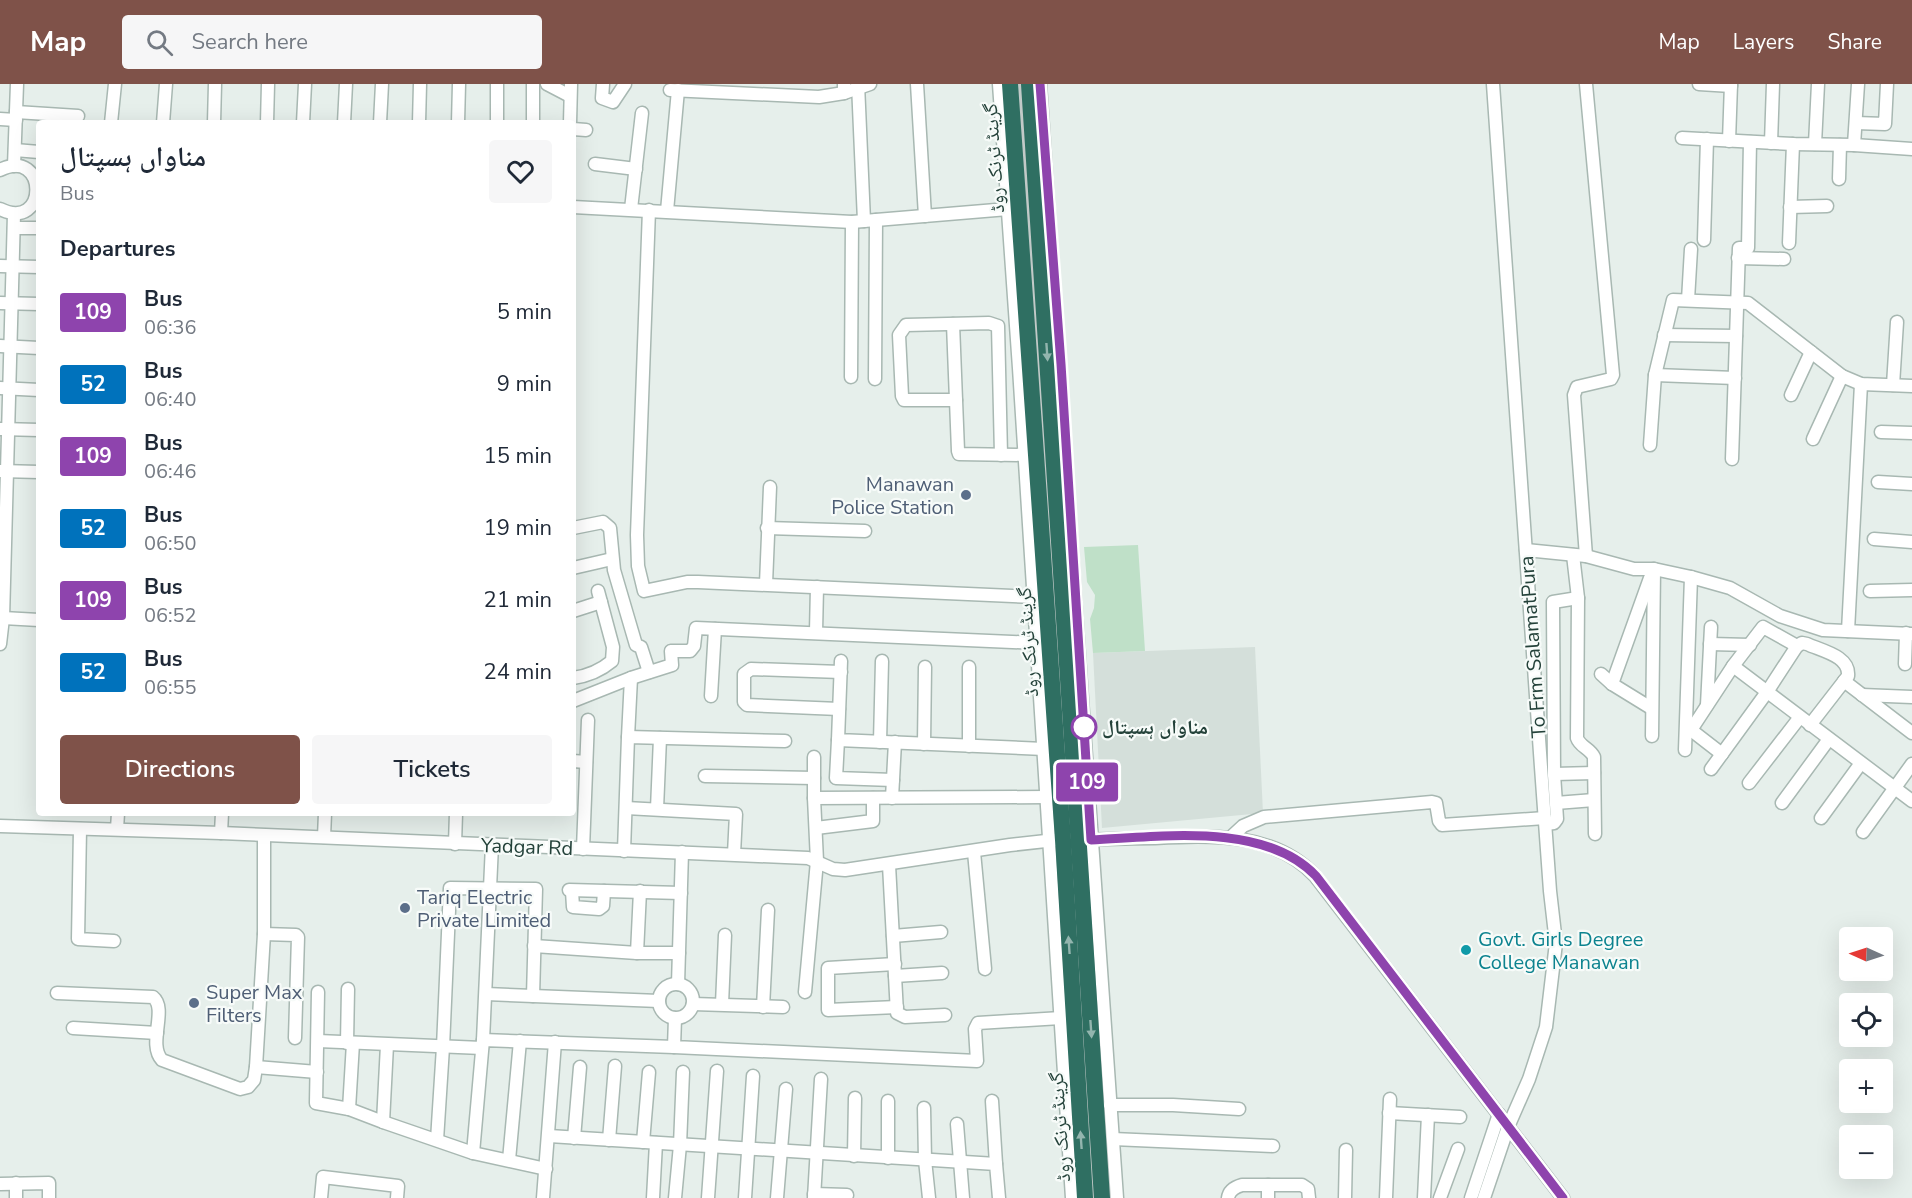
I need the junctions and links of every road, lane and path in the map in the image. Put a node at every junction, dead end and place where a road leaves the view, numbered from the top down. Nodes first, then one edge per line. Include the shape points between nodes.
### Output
1 (17, 84) edge
2 (115, 84) edge
3 (166, 84) edge
4 (215, 84) edge
5 (268, 84) edge
6 (304, 84) edge
7 (346, 84) edge
8 (382, 84) edge
9 (420, 84) edge
10 (459, 84) edge
11 (496, 84) edge
12 (533, 84) edge
13 (547, 84) edge
14 (603, 84) edge
15 (625, 84) edge
16 (917, 84) edge
17 (999, 84) edge
18 (1010, 84) edge
19 (1029, 84) edge
20 (1040, 84) edge
21 (1493, 84) edge
22 (1586, 84) edge
23 (1699, 84) edge
24 (1773, 84) edge
25 (1818, 84) edge
26 (1858, 84) edge
27 (1887, 84) edge
28 (862, 85) edge
29 (1731, 85) edge
30 (844, 89) edge
31 (571, 90) edge
32 (642, 113) dead end
33 (16, 116) junction
34 (78, 116) dead end
35 (0, 119) edge
36 (111, 120) edge
37 (163, 120) edge
38 (214, 120) edge
39 (267, 120) edge
40 (303, 120) edge
41 (344, 120) edge
42 (380, 120) edge
43 (419, 120) edge
44 (458, 120) edge
45 (497, 120) edge
46 (533, 120) edge
47 (570, 120) edge
48 (1856, 123) junction
49 (1683, 138) dead end
50 (1707, 140) junction
51 (1729, 141) junction
52 (1750, 142) junction
53 (1771, 143) junction
54 (1793, 144) junction
55 (1815, 144) junction
56 (1840, 145) junction
57 (1854, 145) junction
58 (1912, 149) edge
59 (15, 150) junction
60 (36, 152) edge
61 (595, 164) dead end
62 (14, 166) junction
63 (636, 169) junction
64 (0, 170) edge
65 (1839, 179) dead end
66 (36, 182) edge
67 (36, 196) edge
68 (1827, 206) dead end
69 (576, 207) edge
70 (1790, 207) junction
71 (0, 209) edge
72 (632, 209) junction
73 (1008, 209) junction
74 (649, 210) junction
75 (667, 211) junction
76 (14, 214) junction
77 (925, 216) junction
78 (864, 221) junction
79 (14, 228) junction
80 (36, 228) edge
81 (1704, 240) dead end
82 (1789, 243) dead end
83 (1691, 249) dead end
84 (1738, 258) junction
85 (1784, 259) dead end
86 (7, 266) edge
87 (36, 267) edge
88 (1688, 300) junction
89 (1737, 302) junction
90 (6, 303) edge
91 (36, 304) edge
92 (1897, 322) dead end
93 (953, 324) junction
94 (1664, 335) junction
95 (1736, 336) junction
96 (5, 346) edge
97 (36, 348) edge
98 (1811, 352) junction
99 (1655, 375) junction
100 (1842, 376) junction
101 (851, 377) dead end
102 (1735, 378) junction
103 (874, 379) dead end
104 (1861, 384) junction
105 (1893, 385) junction
106 (1912, 386) edge
107 (5, 388) edge
108 (36, 390) edge
109 (1791, 395) dead end
110 (956, 400) junction
111 (4, 429) edge
112 (36, 430) edge
113 (1881, 432) dead end
114 (1912, 433) edge
115 (1813, 439) dead end
116 (1650, 445) dead end
117 (1001, 455) junction
118 (1025, 455) junction
119 (1732, 459) dead end
120 (4, 471) edge
121 (36, 472) edge
122 (1062, 476) junction
123 (1878, 482) dead end
124 (1912, 484) edge
125 (770, 487) dead end
126 (576, 527) edge
127 (767, 528) junction
128 (865, 531) dead end
129 (1874, 539) dead end
130 (1912, 542) edge
131 (1526, 550) junction
132 (1573, 555) junction
133 (1586, 556) junction
134 (612, 559) junction
135 (576, 567) edge
136 (1654, 569) junction
137 (1691, 577) junction
138 (765, 584) junction
139 (817, 587) junction
140 (1912, 590) edge
141 (1870, 591) dead end
142 (1578, 598) junction
143 (1040, 600) junction
144 (1064, 601) junction
145 (576, 609) edge
146 (3, 618) junction
147 (36, 620) edge
148 (1711, 627) dead end
149 (715, 629) junction
150 (1848, 631) junction
151 (816, 632) junction
152 (1909, 633) edge
153 (1036, 643) junction
154 (0, 644) edge
155 (1710, 644) junction
156 (1750, 645) junction
157 (1797, 646) junction
158 (882, 661) dead end
159 (1905, 664) dead end
160 (1733, 666) junction
161 (925, 667) dead end
162 (969, 667) dead end
163 (649, 672) junction
164 (1601, 674) dead end
165 (576, 678) edge
166 (631, 678) junction
167 (1845, 681) junction
168 (1612, 684) junction
169 (1767, 692) junction
170 (1862, 695) junction
171 (711, 696) dead end
172 (1912, 697) edge
173 (576, 700) edge
174 (1707, 706) junction
175 (1651, 708) junction
176 (839, 709) junction
177 (1800, 717) junction
178 (588, 720) dead end
179 (1810, 725) junction
180 (1912, 733) edge
181 (1652, 736) dead end
182 (628, 737) junction
183 (660, 738) junction
184 (1829, 739) junction
185 (838, 740) junction
186 (784, 741) dead end
187 (880, 742) junction
188 (895, 742) junction
189 (924, 744) junction
190 (969, 746) junction
191 (1044, 749) junction
192 (1685, 750) dead end
193 (1722, 754) junction
194 (814, 758) dead end
195 (576, 761) edge
196 (586, 762) junction
197 (1080, 762) junction
198 (1861, 763) junction
199 (1912, 764) edge
200 (1711, 769) dead end
201 (1594, 773) junction
202 (1554, 774) junction
203 (705, 776) dead end
204 (814, 778) junction
205 (893, 780) junction
206 (1749, 783) dead end
207 (1894, 788) junction
208 (1047, 797) junction
209 (814, 798) junction
210 (873, 798) junction
211 (892, 798) junction
212 (579, 800) edge
213 (1594, 800) junction
214 (1912, 801) edge
215 (1556, 803) junction
216 (1782, 803) dead end
217 (626, 808) junction
218 (657, 810) junction
219 (44, 816) edge
220 (118, 816) edge
221 (222, 816) edge
222 (325, 816) edge
223 (456, 816) edge
224 (1821, 818) dead end
225 (1546, 821) junction
226 (0, 826) edge
227 (42, 827) junction
228 (816, 828) junction
229 (80, 829) junction
230 (117, 830) junction
231 (1863, 832) dead end
232 (221, 833) junction
233 (1595, 834) dead end
234 (264, 836) junction
235 (324, 837) junction
236 (1230, 838) junction
237 (1070, 840) junction
238 (455, 844) junction
239 (492, 845) junction
240 (583, 849) junction
241 (624, 851) junction
242 (682, 852) junction
243 (974, 852) junction
244 (735, 854) junction
245 (817, 861) junction
246 (889, 865) junction
247 (490, 888) junction
248 (604, 891) junction
249 (640, 891) junction
250 (681, 893) junction
251 (768, 910) dead end
252 (941, 932) dead end
253 (264, 934) junction
254 (724, 935) dead end
255 (893, 936) junction
256 (114, 941) dead end
257 (534, 946) junction
258 (637, 953) junction
259 (679, 953) junction
260 (985, 969) dead end
261 (895, 970) junction
262 (942, 973) dead end
263 (678, 984) junction
264 (348, 988) dead end
265 (318, 992) dead end
266 (805, 992) dead end
267 (57, 993) dead end
268 (486, 994) junction
269 (533, 996) junction
270 (660, 1001) junction
271 (693, 1004) junction
272 (722, 1004) junction
273 (764, 1007) junction
274 (783, 1007) dead end
275 (897, 1007) junction
276 (945, 1015) dead end
277 (675, 1018) junction
278 (1061, 1018) junction
279 (73, 1028) dead end
280 (157, 1033) junction
281 (295, 1038) dead end
282 (318, 1041) junction
283 (520, 1041) junction
284 (555, 1042) junction
285 (350, 1043) junction
286 (483, 1044) junction
287 (387, 1045) junction
288 (443, 1047) junction
289 (674, 1047) junction
290 (615, 1066) dead end
291 (256, 1067) junction
292 (580, 1067) dead end
293 (717, 1071) dead end
294 (317, 1072) junction
295 (650, 1072) dead end
296 (683, 1072) dead end
297 (753, 1076) dead end
298 (821, 1079) dead end
299 (786, 1089) dead end
300 (855, 1098) dead end
301 (1390, 1099) dead end
302 (888, 1101) dead end
303 (992, 1101) dead end
304 (1110, 1105) junction
305 (924, 1108) dead end
306 (350, 1109) junction
307 (1239, 1109) dead end
308 (1389, 1113) junction
309 (1499, 1114) junction
310 (1428, 1115) junction
311 (1460, 1117) dead end
312 (383, 1122) junction
313 (957, 1124) dead end
314 (1508, 1127) junction
315 (549, 1136) junction
316 (574, 1138) junction
317 (1113, 1139) junction
318 (437, 1140) junction
319 (609, 1140) junction
320 (643, 1142) junction
321 (656, 1143) junction
322 (680, 1145) junction
323 (1273, 1146) dead end
324 (712, 1147) junction
325 (748, 1149) junction
326 (1458, 1149) dead end
327 (1346, 1150) dead end
328 (781, 1151) junction
329 (473, 1153) junction
330 (817, 1153) junction
331 (854, 1156) junction
332 (888, 1158) junction
333 (509, 1160) junction
334 (926, 1160) junction
335 (961, 1162) junction
336 (996, 1164) junction
337 (546, 1169) junction
338 (16, 1183) junction
339 (0, 1184) edge
340 (1268, 1185) junction
341 (847, 1195) dead end
342 (814, 1196) edge
343 (16, 1198) edge
344 (49, 1198) edge
345 (321, 1198) edge
346 (397, 1198) edge
347 (543, 1198) edge
348 (652, 1198) edge
349 (675, 1198) edge
350 (708, 1198) edge
351 (745, 1198) edge
352 (777, 1198) edge
353 (929, 1198) edge
354 (963, 1198) edge
355 (999, 1198) edge
356 (1072, 1198) edge
357 (1085, 1198) edge
358 (1102, 1198) edge
359 (1117, 1198) edge
360 (1228, 1198) edge
361 (1268, 1198) edge
362 (1309, 1198) edge
363 (1346, 1198) edge
364 (1386, 1198) edge
365 (1424, 1198) edge
366 (1440, 1198) edge
367 (1471, 1198) edge
368 (1484, 1198) edge
369 (1563, 1198) edge

1 - 33 street
2 - 36 street
3 - 37 street
4 - 38 street
5 - 39 street
6 - 40 street
7 - 41 street
8 - 42 street
9 - 43 street
10 - 44 street
11 - 45 street
12 - 46 street
13 - 31 street
14 - 15 street via 602,98 614,102
16 - 77 street
17 - 73 street
18 - 143 highway, گرینڈ ٹرنک روڈ
19 -> 122 highway, گرینڈ ٹرنک روڈ
20 - 122 street
21 - 131 street, To Frm SalamatPura
22 - 133 street via 1613,375 1611,380 1577,387 1574,395
23 - 29 street
24 - 53 street
25 - 55 street
26 - 48 street
27 - 48 street via 1885,124
28 - 30 street
28 - 78 street
29 - 51 street
30 - 75 street via 819,97 674,90
31 - 47 street
32 - 63 street
33 - 34 street
33 - 35 street
33 - 59 street
48 - 57 street
49 - 50 street
50 - 51 street
50 - 81 street
51 - 52 street
52 - 53 street
52 - 84 street via 1748,248 1739,248
53 - 54 street
54 - 55 street
54 - 70 street
55 - 56 street
56 - 57 street
56 - 65 street
57 - 58 street
59 - 60 street
59 - 62 street
61 - 63 street
62 - 64 street
62 - 66 street via 28,170
63 - 72 street
67 - 76 street via 28,209
68 - 70 street
69 - 72 street
70 - 82 street
71 - 76 street
72 - 74 street
73 - 77 street
73 - 118 street
74 - 75 street
74 - 138 street via 637,535 644,591 687,582
75 - 78 street
76 - 79 street
77 - 78 street
78 - 101 street
78 - 103 street
79 - 80 street
79 - 86 street
83 - 88 street
84 - 85 street
84 - 89 street
86 - 87 street
86 - 90 street
88 - 89 street
88 - 94 street via 1671,302
89 - 95 street
89 - 98 street via 1748,303
90 - 91 street
90 - 96 street
92 - 105 street
93 - 110 street
93 - 110 street via 908,324 899,335 904,400
93 - 117 street via 998,326
94 - 95 street
94 - 99 street
95 - 102 street
96 - 97 street
96 - 107 street
98 - 100 street
98 - 109 street
99 - 102 street
99 - 116 street
100 - 104 street
100 - 115 street
102 - 119 street
104 - 105 street
104 - 150 street
105 - 106 street
107 - 108 street
107 - 111 street
110 - 117 street via 959,454
111 - 112 street
111 - 120 street
113 - 114 street
117 - 118 street
118 - 143 street
120 - 121 street
120 - 146 street
122 - 144 highway, گرینڈ ٹرنک روڈ
122 - 197 street
123 - 124 street
125 - 127 street
126 - 134 street via 607,524
127 - 128 street
127 - 138 street
129 - 130 street
131 - 132 street
131 - 225 street, To Frm SalamatPura
132 - 133 street
132 - 142 street
133 - 136 street
134 - 135 street
134 - 163 street via 636,645 641,647
136 - 137 street
136 - 168 street
136 - 175 street
137 - 150 street via 1730,588 1809,627
137 - 192 street
138 - 139 street
139 - 143 street
139 - 151 street
140 - 141 street
142 - 201 street via 1577,738 1592,753
142 - 202 street via 1553,602
143 - 144 highway
143 - 153 street
143 - 237 highway, گرینڈ ٹرنک روڈ
144 - 197 highway, گرینڈ ٹرنک روڈ
145 - 165 street via 599,597 613,647 612,661 600,670
146 - 147 street
146 - 154 street
148 - 155 street
149 - 151 street
149 - 163 street via 696,628 690,651 671,651 672,665
149 - 171 street
150 - 152 street
151 - 153 street
152 - 159 street
153 - 191 street
155 - 156 street
155 - 174 street
156 - 157 street via 1763,627
156 - 160 street
157 - 167 street via 1807,644 1842,660 1849,672
157 - 169 street
158 - 187 street
160 - 169 street
160 - 174 street
161 - 189 street
162 - 190 street
163 - 166 street
164 - 168 street
166 - 173 street
166 - 182 street
167 - 170 street
167 - 179 street
168 - 175 street
169 - 177 street
169 - 193 street
170 - 172 street
170 - 180 street
174 - 193 street via 1691,730
175 - 181 street
176 - 176 street via 841,667 751,669 744,674 747,705
176 - 185 street
177 - 179 street
177 - 206 street
178 - 196 street
179 - 184 street
182 - 183 street
182 - 217 street
183 - 186 street
183 - 218 street
184 - 198 street
184 - 216 street
185 - 187 street
185 - 205 street via 836,778
187 - 188 street
188 - 189 street
188 - 205 street
189 - 190 street
190 - 191 street
191 - 208 street
193 - 200 street
194 - 204 street
195 - 196 street
196 - 212 street
197 - 237 highway, گرینڈ ٹرنک روڈ
198 - 207 street
198 - 224 street
199 - 207 street
201 - 202 street
201 - 213 street
202 - 215 street
203 - 204 street
204 - 209 street
205 - 211 street
207 - 214 street
207 - 231 street
208 - 211 street
208 - 237 street
209 - 210 street
209 - 228 street
210 - 211 street
210 - 228 street via 873,821
212 - 240 street
213 - 215 street
213 - 233 street
215 - 225 street via 1556,822
217 - 218 street
217 - 241 street
218 - 244 street via 736,814
219 - 227 street
220 - 230 street
221 - 232 street
222 - 235 street
223 - 238 street
225 - 236 street via 1442,825 1438,806 1432,802 1264,817 1243,826
225 - 314 street, To Frm SalamatPura via 1556,943 1551,991 1546,1027
226 - 227 street, Yadgar Rd
227 - 229 street, Yadgar Rd
228 - 245 street
229 - 230 street, Yadgar Rd
229 - 256 street via 78,939
230 - 232 street, Yadgar Rd
232 - 234 street, Yadgar Rd
234 - 235 street, Yadgar Rd
234 - 253 street
235 - 238 street, Yadgar Rd
236 - 237 street, Yadgar Rd
236 - 309 street, Yadgar Rd via 1260,843 1307,867
237 - 243 street, Yadgar Rd
237 - 278 street
237 - 304 street
357 -> 237 highway, گرینڈ ٹرنک روڈ
237 -> 358 highway, گرینڈ ٹرنک روڈ
238 - 239 street, Yadgar Rd
239 - 240 street, Yadgar Rd
239 - 247 street
240 - 241 street, Yadgar Rd
241 - 242 street, Yadgar Rd
242 - 244 street, Yadgar Rd
242 - 250 street
243 - 246 street, Yadgar Rd
243 - 260 street
244 - 245 street, Yadgar Rd
245 - 246 street, Yadgar Rd via 845,870
245 - 266 street
246 - 255 street
247 - 257 street via 536,890
247 - 268 street
247 - 288 street via 450,888
248 - 248 street via 603,906 599,909 573,908 571,891
248 - 249 street
249 - 250 street
249 - 258 street
250 - 259 street
251 - 273 street
252 - 255 street
253 - 281 street via 298,937
253 - 291 street
254 - 272 street
255 - 261 street
257 - 258 street
257 - 269 street
258 - 259 street
259 - 263 street
261 - 262 street
261 - 275 street
261 - 275 street via 828,968 828,1010
263 - 270 street via 663,991
263 - 271 street via 691,993
264 - 285 street
265 - 282 street
267 - 280 street via 153,997 158,1004
268 - 269 street
268 - 286 street
269 - 270 street
270 - 277 street via 666,1015
271 - 272 street
271 - 277 street via 685,1016
272 - 273 street
273 - 274 street
275 - 276 street via 897,1013 905,1017
277 - 289 street
278 - 289 street via 978,1023 977,1061
278 - 356 street
279 - 280 street
280 - 291 street via 156,1050 162,1060 240,1089 254,1080
282 - 285 street
282 - 294 street
283 - 284 street
283 - 286 street
283 - 333 street
284 - 289 street
284 - 315 street
285 - 287 street
285 - 306 street
286 - 288 street
286 - 329 street
287 - 288 street
287 - 312 street
288 - 318 street
290 - 319 street
291 - 294 street
292 - 316 street
293 - 324 street
294 - 306 street via 316,1103
295 - 320 street
296 - 322 street
297 - 325 street
298 - 330 street
299 - 328 street
300 - 331 street
301 - 308 street
302 - 332 street
303 - 336 street
304 - 307 street
304 - 317 street
305 - 334 street
306 - 312 street
308 - 310 street
308 - 364 street
309 - 314 street, Yadgar Rd
309 - 367 street
310 - 311 street
310 - 365 street
312 - 318 street
313 - 335 street
314 - 368 street, To Frm SalamatPura
314 - 369 street, Yadgar Rd
315 - 316 street
315 - 337 street
316 - 319 street
317 - 323 street
317 - 359 street
318 - 329 street
319 - 320 street
320 - 321 street
321 - 322 street
321 - 348 street
322 - 324 street
322 - 349 street
324 - 325 street
324 - 350 street
325 - 328 street
325 - 351 street
326 - 366 street
327 - 363 street
328 - 330 street
328 - 352 street
329 - 333 street
330 - 331 street
330 - 342 street
331 - 332 street
332 - 334 street
333 - 337 street
334 - 335 street
334 - 353 street
335 - 336 street
335 - 354 street
336 - 355 street
337 - 347 street
338 - 339 street
338 - 343 street
338 - 344 street via 49,1183
340 - 360 street via 1236,1186
340 - 361 street
340 - 362 street via 1302,1185 1308,1189
341 - 342 street
345 - 346 street via 323,1177 398,1186

